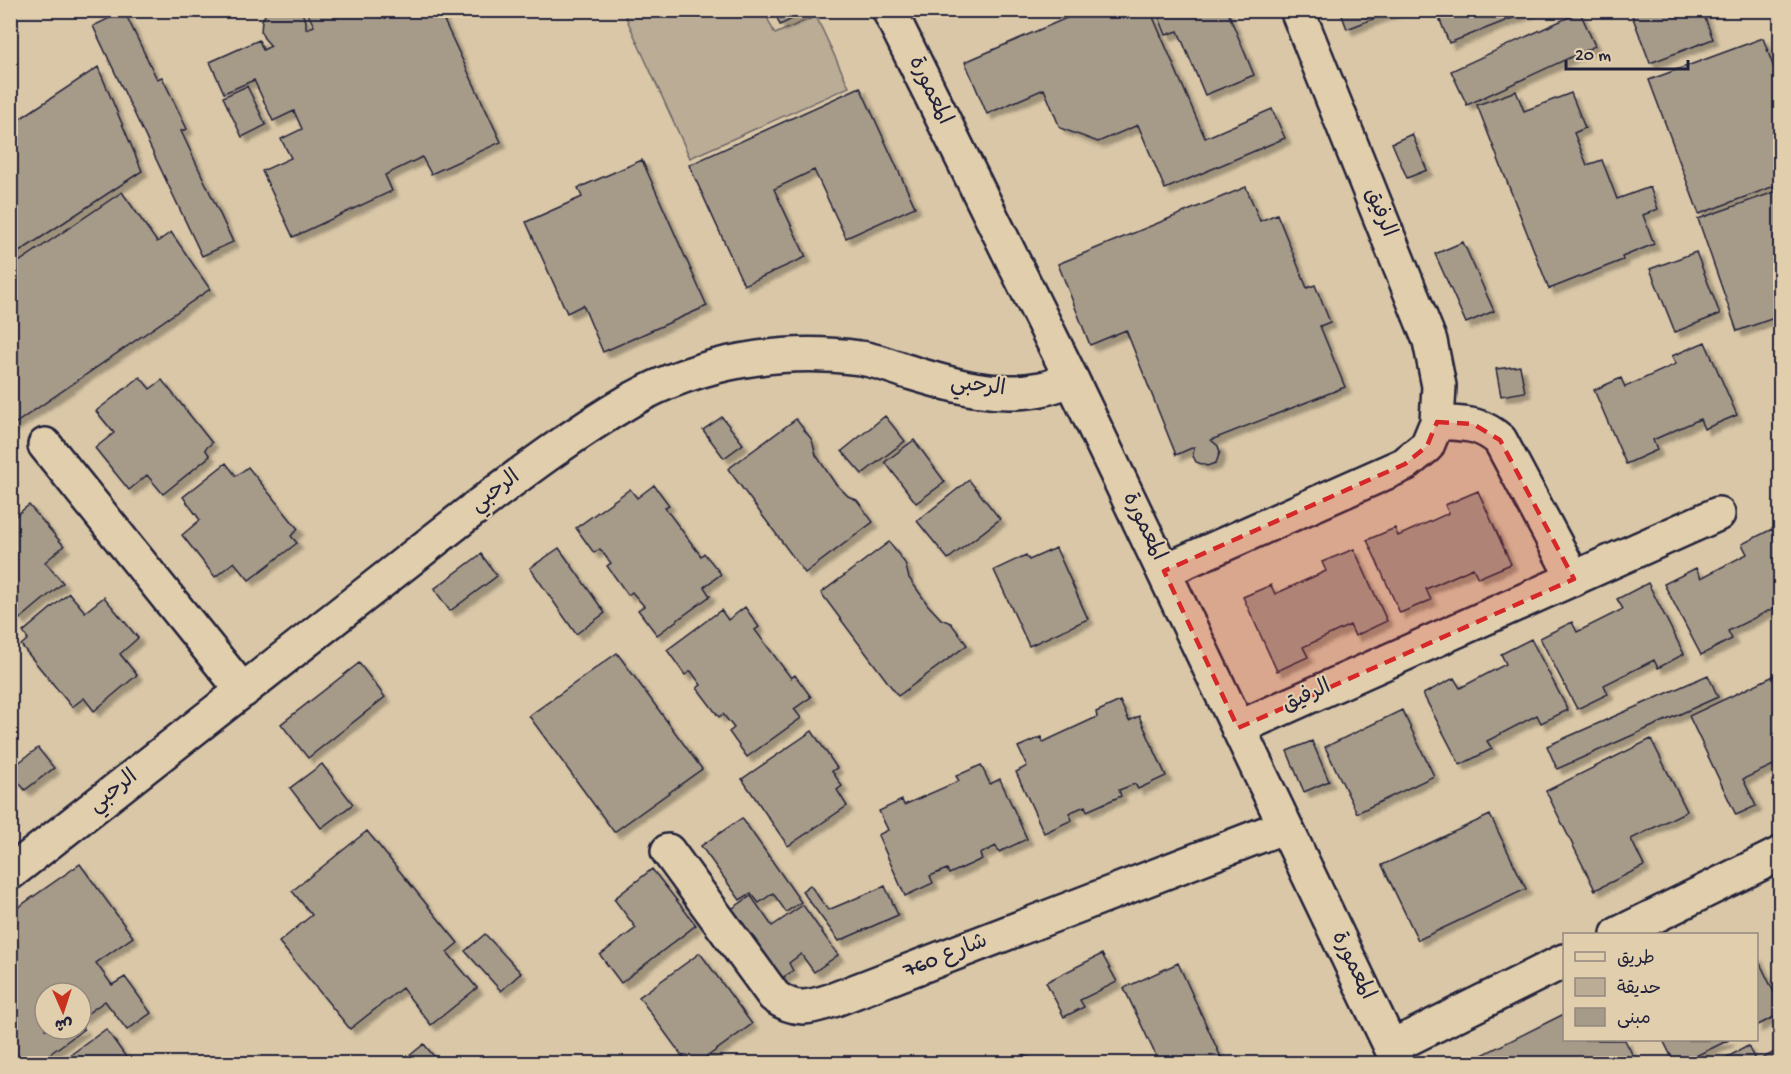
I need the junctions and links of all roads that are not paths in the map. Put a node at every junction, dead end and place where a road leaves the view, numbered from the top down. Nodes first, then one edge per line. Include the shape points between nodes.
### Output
1 (889, 10) edge
2 (1297, 10) edge
3 (1072, 380) junction
4 (1437, 422) junction
5 (45, 445) dead end
6 (1718, 514) dead end
7 (1164, 571) junction
8 (1574, 579) junction
9 (243, 691) junction
10 (1238, 728) junction
11 (1285, 826) junction
12 (668, 851) dead end
13 (1780, 854) edge
14 (10, 873) edge
15 (1620, 933) edge
16 (1563, 962) edge
17 (1395, 1055) edge

1 - 3 street, المعمورة
2 - 4 street, الرفيق via 1430,341 1439,386
3 - 7 street, المعمورة
3 - 9 street, الرحبي via 1042,389 979,391 861,358 807,355 753,359 670,382 632,400 525,471
4 - 7 street, الرفيق via 1427,446 1405,464
4 - 8 street via 1473,424 1500,440
5 - 9 street
6 - 8 street, الرفيق
7 - 10 street, المعمورة
8 - 10 street, الرفيق
9 - 14 street, الرحبي
10 - 11 street, المعمورة
11 - 12 street, شارع 760 via 833,1000 799,1008 774,996
11 - 17 street, المعمورة
13 - 15 street
16 - 17 street, المعمورة

